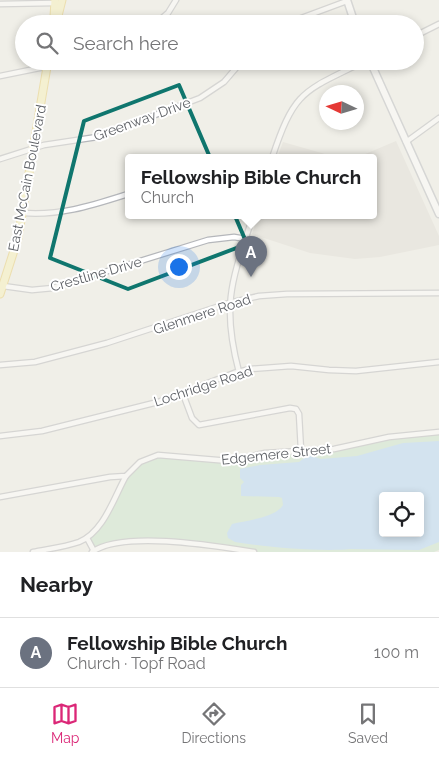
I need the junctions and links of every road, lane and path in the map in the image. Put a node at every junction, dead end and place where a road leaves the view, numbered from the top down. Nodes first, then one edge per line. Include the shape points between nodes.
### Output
1 (176, 0) edge
2 (347, 0) edge
3 (57, 1) edge
4 (0, 4) edge
5 (56, 15) edge
6 (166, 15) edge
7 (308, 15) edge
8 (352, 15) edge
9 (439, 24) edge
10 (424, 32) edge
11 (24, 70) edge
12 (47, 70) edge
13 (234, 70) edge
14 (347, 70) edge
15 (374, 70) edge
16 (0, 76) edge
17 (439, 118) edge
18 (406, 142) junction
19 (34, 147) junction
20 (273, 154) edge
21 (0, 159) edge
22 (125, 195) edge
23 (23, 213) junction
24 (439, 213) edge
25 (252, 219) edge
26 (246, 239) junction
27 (3, 286) junction
28 (439, 292) edge
29 (0, 294) edge
30 (229, 303) junction
31 (439, 362) edge
32 (0, 365) edge
33 (239, 372) junction
34 (183, 394) junction
35 (439, 432) edge
36 (0, 436) edge
37 (300, 450) junction
38 (126, 476) junction
39 (0, 497) edge
40 (87, 538) junction
41 (93, 551) edge
42 (33, 552) edge
43 (254, 552) edge

1 - 6 street
2 - 7 street
2 - 8 street
3 - 4 street
3 - 5 main road
9 - 10 street
11 - 16 street
12 - 19 main road, East McCain Boulevard
13 - 19 street, Greenway Drive via 224,82 200,98 97,137
14 - 20 street via 299,98 287,115
15 - 18 street
17 - 18 street
18 - 24 street
19 - 21 street, Greenway Drive
19 - 23 main road, East McCain Boulevard
22 - 23 street via 66,212
23 - 27 main road, East McCain Boulevard
25 - 26 street
26 - 27 street, Crestline Drive via 208,240 53,288 32,290
26 - 30 street
27 - 29 main road, East McCain Boulevard
28 - 30 street, Glenmere Road via 287,294
30 - 32 street, Glenmere Road via 108,343 35,362
30 - 33 street via 230,335
31 - 33 street, Lochridge Road via 356,371 279,366
33 - 34 street, Lochridge Road
34 - 36 street, Lochridge Road via 42,431
34 - 37 street via 194,423 199,425 296,409 299,414
35 - 37 street, Edgemere Street via 389,437 348,447
37 - 38 street, Edgemere Street via 222,461 158,455 140,462
38 - 39 street
38 - 40 street via 110,507
40 - 41 street
40 - 42 street
41 - 43 street via 105,545 133,540

